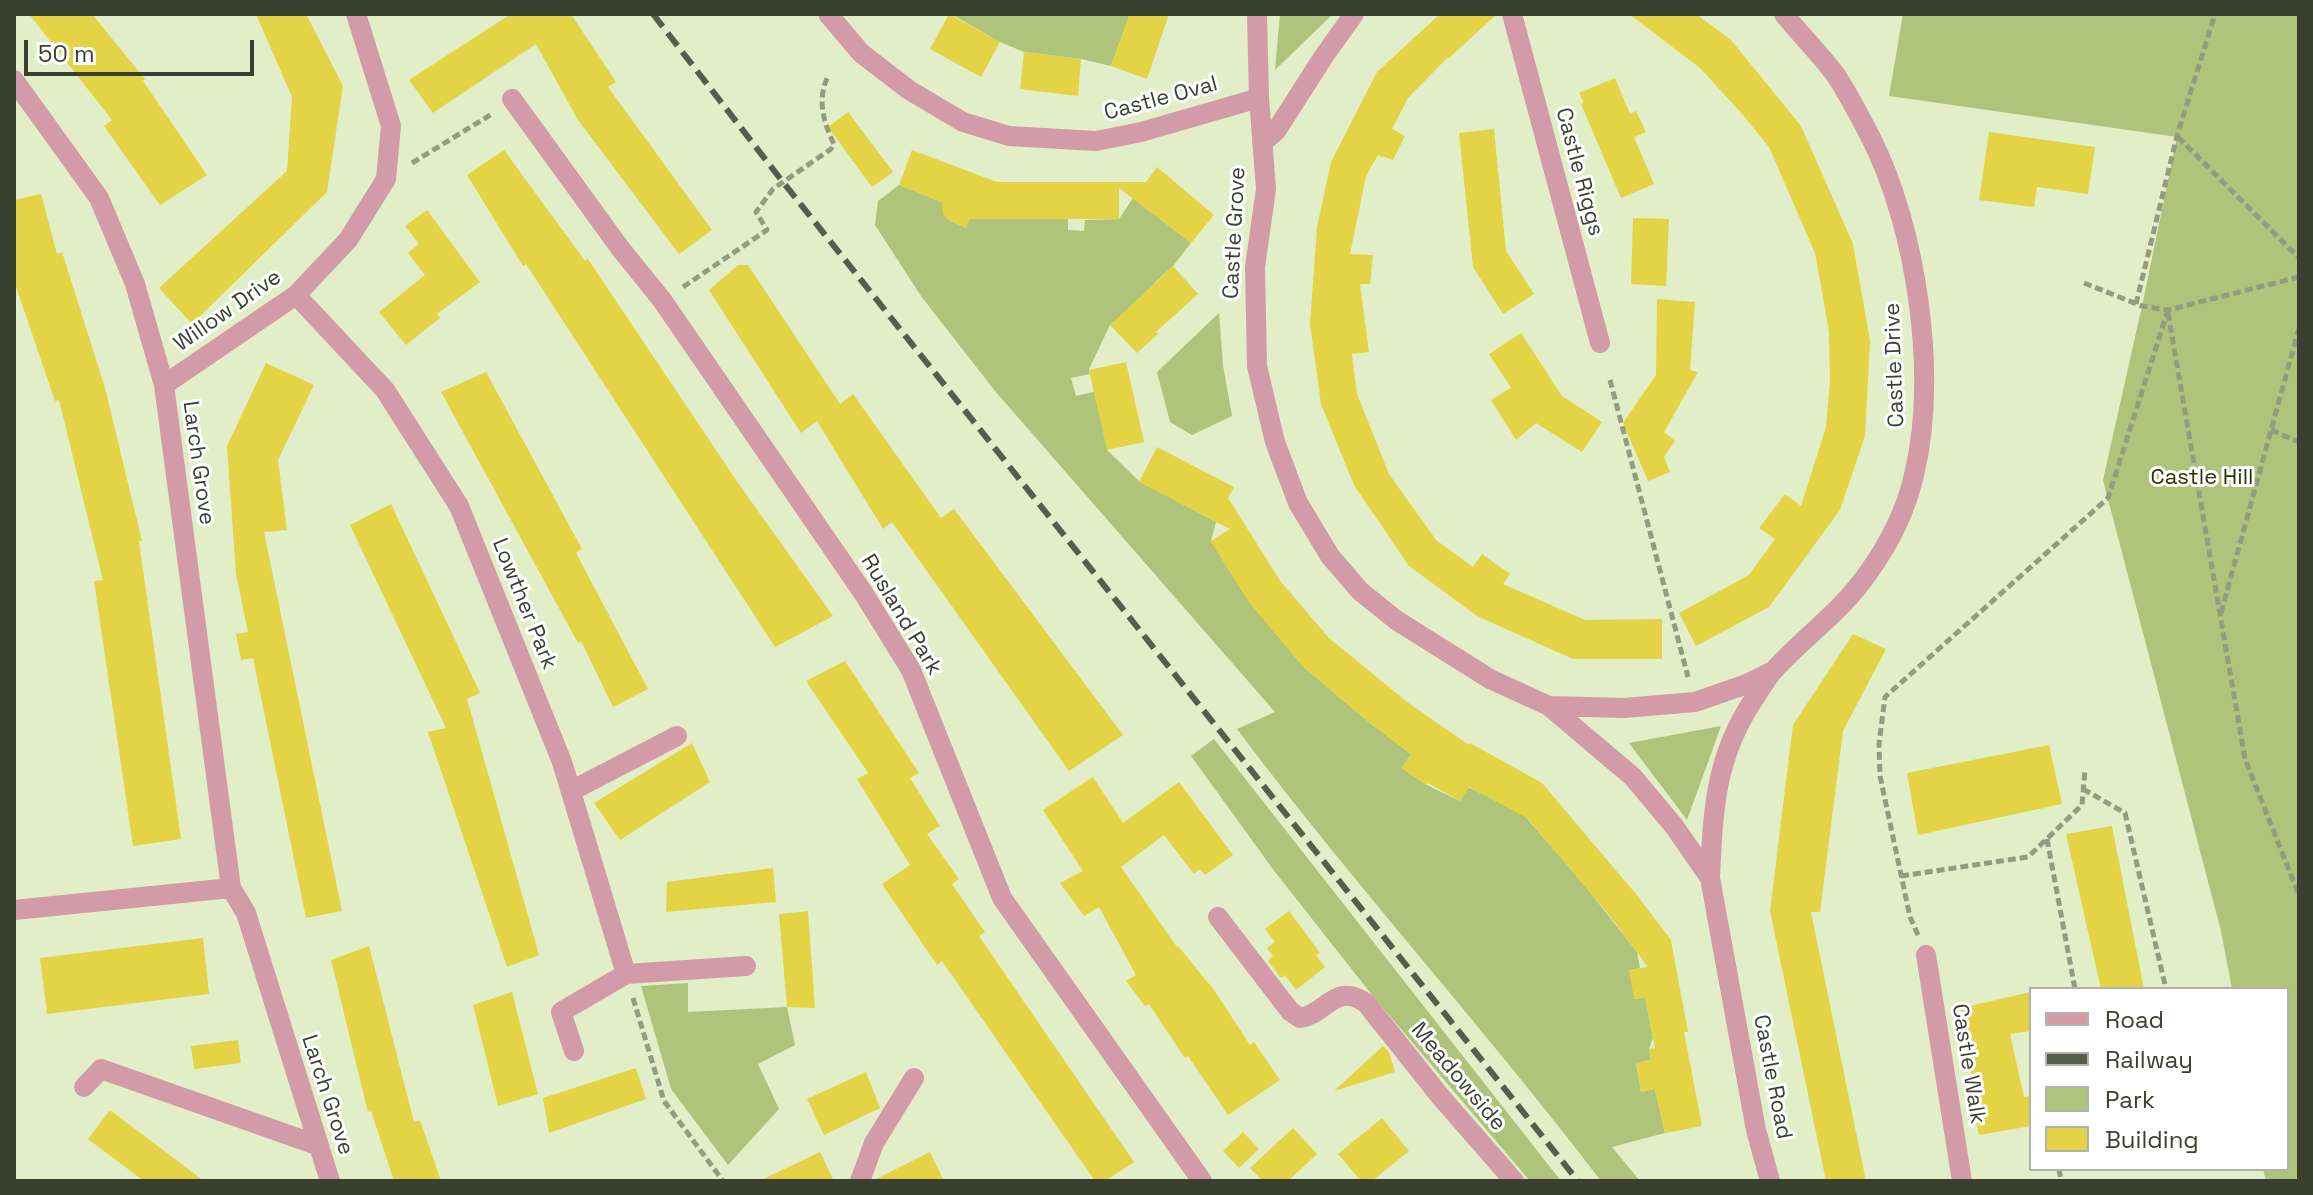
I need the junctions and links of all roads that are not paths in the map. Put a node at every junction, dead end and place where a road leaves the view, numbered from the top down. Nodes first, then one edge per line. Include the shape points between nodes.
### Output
1 (356, 14) edge
2 (828, 14) edge
3 (1257, 14) edge
4 (1354, 14) edge
5 (1512, 14) edge
6 (1784, 14) edge
7 (14, 80) edge
8 (1259, 98) junction
9 (512, 99) road end
10 (1262, 143) junction
11 (296, 295) junction
12 (1600, 343) dead end
13 (164, 385) junction
14 (1773, 671) junction
15 (1549, 706) junction
16 (677, 736) dead end
17 (571, 791) junction
18 (1710, 878) junction
19 (231, 888) junction
20 (14, 910) edge
21 (1218, 917) dead end
22 (1926, 955) road end
23 (746, 966) dead end
24 (626, 974) junction
25 (1730, 982) joint
26 (574, 1051) dead end
27 (914, 1078) dead end
28 (84, 1087) dead end
29 (317, 1145) junction
30 (330, 1181) edge
31 (860, 1181) edge
32 (1202, 1181) edge
33 (1514, 1181) edge
34 (1770, 1181) edge
35 (1962, 1181) edge

1 - 11 street, Willow Drive via 391,126 386,179 348,240
2 - 8 street, Castle Oval via 861,53 909,90 963,122 1009,136 1096,141
3 - 8 street, Castle Grove
4 - 10 street via 1276,131
5 - 12 street, Castle Riggs
6 - 14 street, Castle Drive via 1836,76 1872,139 1897,206 1916,285 1923,424 1914,476 1897,525 1868,574
7 - 13 street, Larch Grove via 99,198 135,284
8 - 10 street, Castle Grove
9 - 32 street, Rusland Park via 662,300 864,594 911,670 1002,898
10 - 15 street, Castle Grove via 1266,189 1255,267 1257,366 1275,442 1298,503 1330,556 1360,591 1490,679
11 - 13 street, Willow Drive
11 - 17 street, Lowther Park via 385,390 459,506
13 - 19 street, Larch Grove
14 - 15 street, Castle Grove via 1695,702 1624,708
14 - 18 street, Castle Drive via 1744,714 1723,761 1712,820
15 - 18 street, Castle Grove via 1633,777
16 - 17 street
17 - 24 street, Lowther Park
18 - 25 street, Castle Grove
19 - 20 street
19 - 29 street, Larch Grove via 246,913
21 - 33 street, Meadowside via 1300,1018 1346,996 1366,1003
22 - 35 street, Castle Walk
23 - 24 street
24 - 26 street via 561,1012
25 - 34 street, Castle Road
27 - 31 street via 874,1143
28 - 29 street via 101,1069
29 - 30 street, Larch Grove

